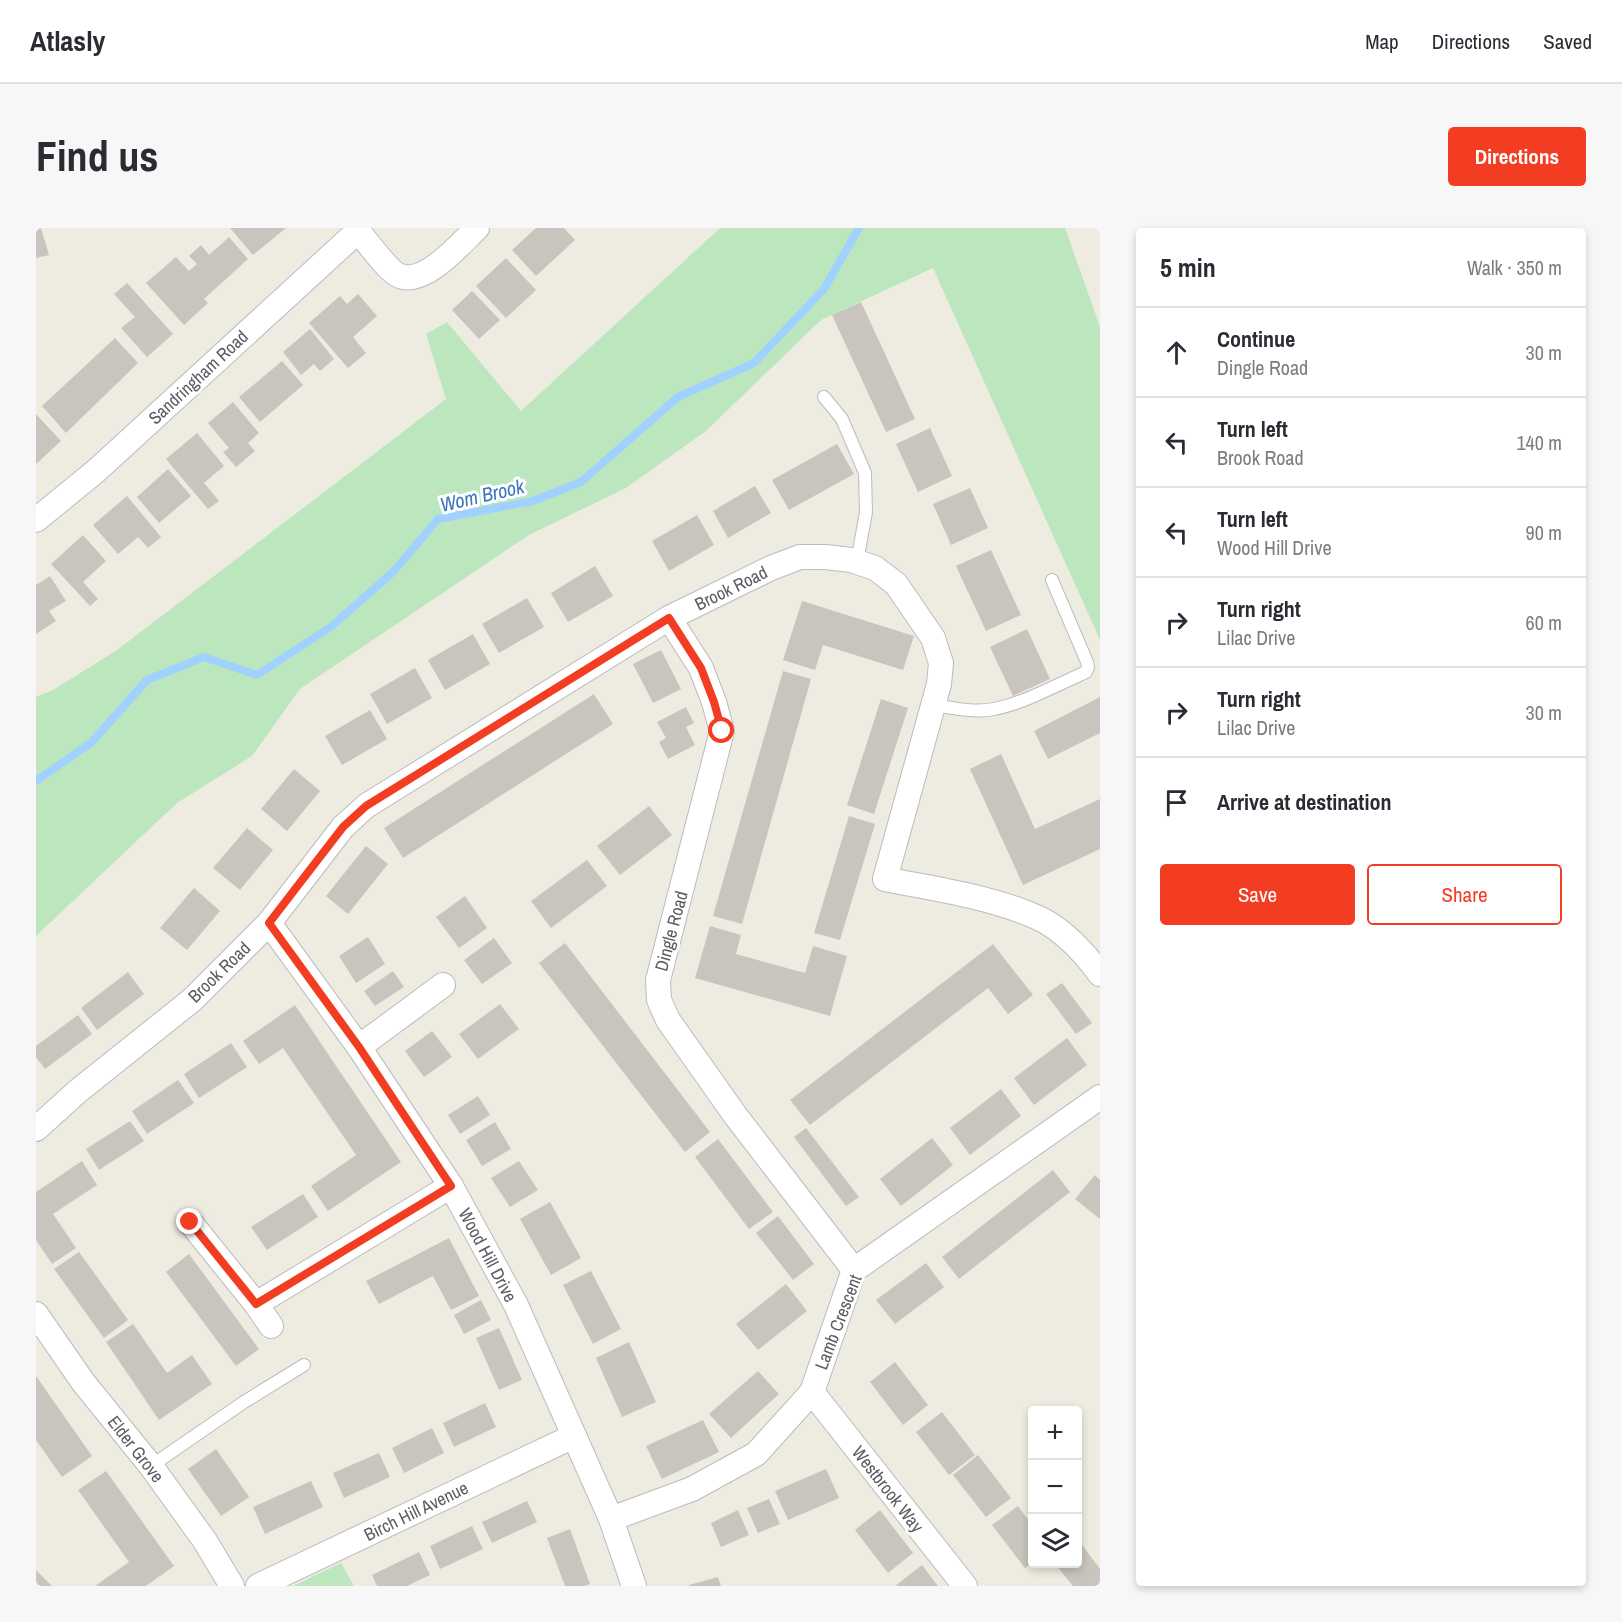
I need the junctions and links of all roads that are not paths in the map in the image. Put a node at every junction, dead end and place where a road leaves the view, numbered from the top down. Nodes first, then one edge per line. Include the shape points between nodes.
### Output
1 (477, 228) edge
2 (357, 229) edge
3 (824, 397) dead end
4 (36, 520) edge
5 (857, 562) junction
6 (1052, 580) dead end
7 (669, 618) junction
8 (933, 705) junction
9 (269, 923) junction
10 (1100, 974) edge
11 (443, 985) dead end
12 (359, 1047) junction
13 (1100, 1097) edge
14 (36, 1129) edge
15 (451, 1186) junction
16 (190, 1222) dead end
17 (855, 1270) junction
18 (256, 1304) junction
19 (36, 1314) edge
20 (271, 1326) dead end
21 (304, 1365) dead end
22 (812, 1392) junction
23 (574, 1436) junction
24 (151, 1466) junction
25 (611, 1520) junction
26 (232, 1586) edge
27 (258, 1586) edge
28 (634, 1586) edge
29 (964, 1586) edge

1 - 2 street via 420,277 406,278 396,274
2 - 4 street, Sandringham Road via 96,471
3 - 5 lane via 842,419 866,473 866,513
5 - 7 street, Brook Road via 800,557
5 - 8 street, Brook Road via 875,568 896,584 933,638 940,663
6 - 8 lane via 1087,662 1086,672 992,710
7 - 9 street, Brook Road via 366,806 343,827
7 - 17 street, Dingle Road via 701,668 722,731 658,980 659,1000 668,1020 735,1115
8 - 10 street, Brook Road via 885,879 968,896 1035,916 1061,932
9 - 12 street, Wood Hill Drive
9 - 14 street, Brook Road via 192,1000 78,1090
11 - 12 street
12 - 15 street, Wood Hill Drive
13 - 17 street, Lamb Crescent
15 - 18 street
15 - 23 street, Wood Hill Drive via 516,1305
16 - 18 street
17 - 22 street, Lamb Crescent
18 - 20 street
19 - 24 street, Elder Grove via 83,1382
21 - 24 lane
22 - 25 street, Lamb Crescent via 756,1454 692,1489
22 - 29 street, Westbrook Way
23 - 25 street, Wood Hill Drive
23 - 27 street, Birch Hill Avenue
24 - 26 street, Elder Grove via 205,1540
25 - 28 street, Wood Hill Drive

